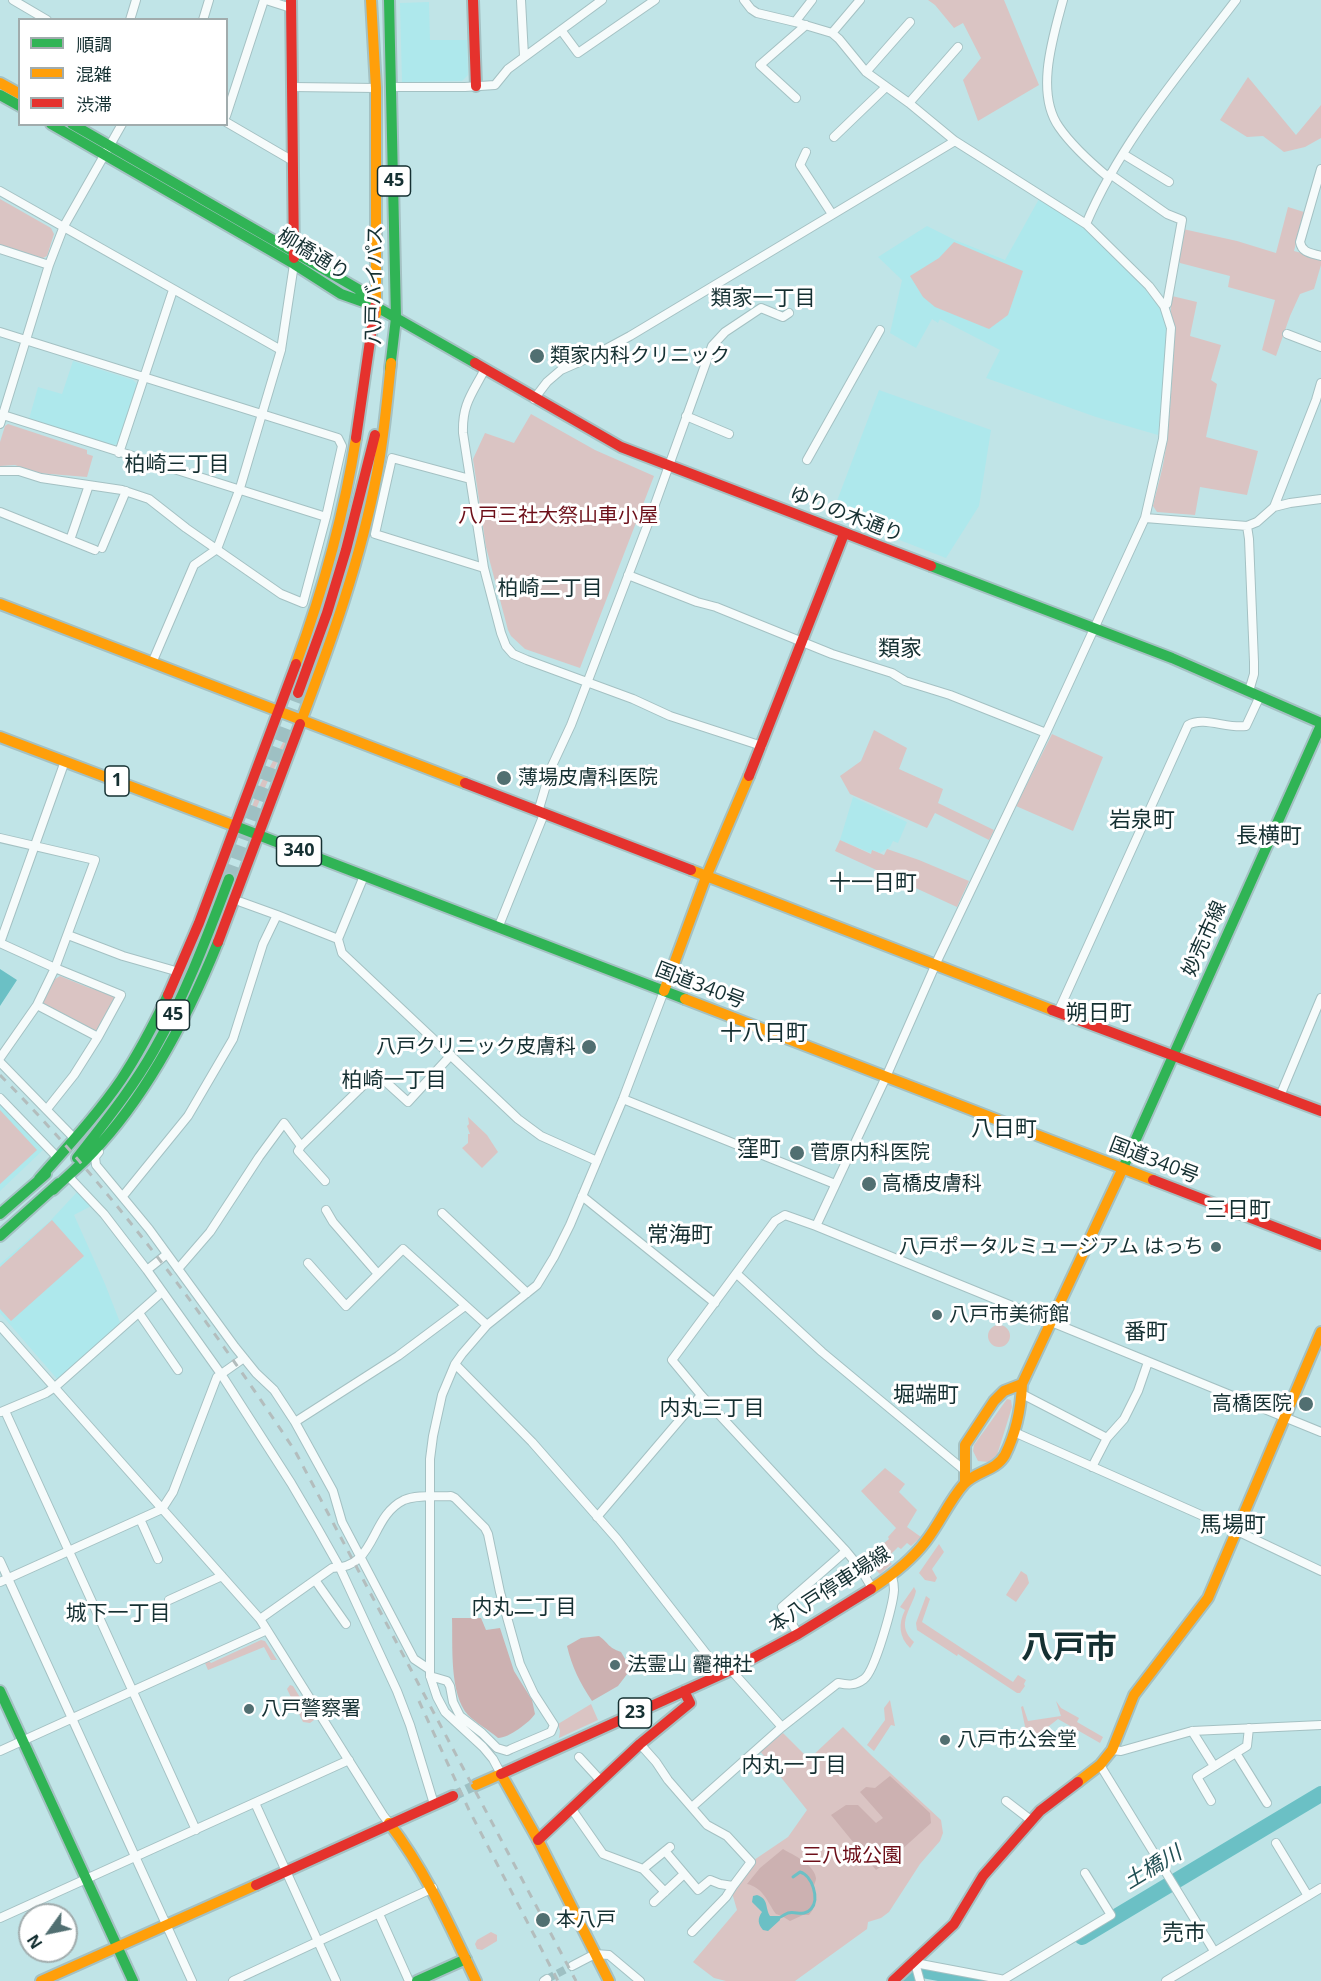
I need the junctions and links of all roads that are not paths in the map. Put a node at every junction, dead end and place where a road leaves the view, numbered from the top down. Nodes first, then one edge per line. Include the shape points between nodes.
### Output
1 (13, 0) edge
2 (136, 0) edge
3 (209, 0) edge
4 (265, 0) edge
5 (371, 0) edge
6 (389, 0) edge
7 (473, 0) edge
8 (521, 0) edge
9 (602, 0) edge
10 (655, 0) edge
11 (744, 0) edge
12 (812, 0) edge
13 (860, 0) edge
14 (1063, 0) edge
15 (1236, 0) edge
16 (291, 4) edge
17 (44, 18) edge
18 (131, 18) edge
19 (204, 18) edge
20 (795, 22) junction
21 (910, 22) dead end
22 (806, 25) junction
23 (561, 30) junction
24 (832, 33) junction
25 (958, 47) dead end
26 (524, 56) junction
27 (866, 72) junction
28 (0, 83) edge
29 (476, 86) junction
30 (292, 87) junction
31 (392, 87) junction
32 (886, 87) junction
33 (376, 88) junction
34 (18, 93) edge
35 (0, 95) edge
36 (796, 98) dead end
37 (909, 103) junction
38 (18, 105) edge
39 (228, 110) edge
40 (228, 123) edge
41 (55, 126) edge
42 (75, 126) edge
43 (121, 126) edge
44 (834, 137) dead end
45 (955, 141) junction
46 (107, 151) junction
47 (807, 152) dead end
48 (1123, 154) junction
49 (293, 161) junction
50 (1321, 169) edge
51 (1109, 176) junction
52 (1169, 182) dead end
53 (0, 191) edge
54 (832, 214) junction
55 (1086, 224) junction
56 (64, 226) junction
57 (0, 249) edge
58 (1321, 256) edge
59 (294, 258) junction
60 (49, 265) junction
61 (173, 290) junction
62 (375, 306) junction
63 (1164, 306) junction
64 (789, 313) dead end
65 (396, 318) junction
66 (880, 330) dead end
67 (0, 332) edge
68 (1287, 334) dead end
69 (26, 341) junction
70 (1321, 347) edge
71 (281, 350) junction
72 (391, 363) junction
73 (485, 369) junction
74 (143, 378) junction
75 (1321, 383) edge
76 (534, 399) junction
77 (262, 414) junction
78 (686, 416) junction
79 (1, 417) edge
80 (729, 434) dead end
81 (119, 453) junction
82 (807, 460) dead end
83 (667, 466) junction
84 (0, 471) edge
85 (470, 479) junction
86 (89, 485) junction
87 (240, 488) junction
88 (126, 491) junction
89 (359, 495) junction
90 (1321, 499) edge
91 (1274, 507) junction
92 (0, 512) edge
93 (326, 516) junction
94 (1145, 518) junction
95 (1247, 526) junction
96 (844, 534) junction
97 (70, 540) junction
98 (217, 549) junction
99 (484, 568) junction
100 (628, 575) junction
101 (0, 604) edge
102 (1094, 627) junction
103 (804, 642) junction
104 (152, 663) junction
105 (587, 682) junction
106 (1249, 691) junction
107 (298, 693) tunnel mouth
108 (1260, 696) junction
109 (278, 712) junction
110 (301, 721) junction
111 (1321, 724) edge
112 (1046, 733) junction
113 (0, 737) edge
114 (762, 746) junction
115 (64, 761) junction
116 (541, 813) junction
117 (235, 826) junction
118 (259, 836) junction
119 (0, 838) edge
120 (35, 845) junction
121 (364, 876) junction
122 (706, 877) junction
123 (229, 879) tunnel mouth
124 (241, 903) dead end
125 (277, 915) junction
126 (498, 928) junction
127 (68, 935) junction
128 (338, 939) junction
129 (0, 943) edge
130 (936, 965) junction
131 (55, 968) junction
132 (172, 970) dead end
133 (664, 991) junction
134 (1321, 998) edge
135 (37, 1005) junction
136 (1058, 1012) junction
137 (98, 1037) junction
138 (451, 1055) junction
139 (1173, 1056) junction
140 (0, 1060) edge
141 (886, 1077) junction
142 (1280, 1096) junction
143 (0, 1098) edge
144 (623, 1099) junction
145 (47, 1109) junction
146 (1321, 1111) edge
147 (123, 1116) junction
148 (75, 1138) junction
149 (92, 1138) junction
150 (301, 1146) junction
151 (58, 1158) junction
152 (597, 1161) junction
153 (1123, 1168) junction
154 (69, 1177) junction
155 (39, 1179) junction
156 (325, 1181) dead end
157 (835, 1184) junction
158 (53, 1190) junction
159 (123, 1196) junction
160 (582, 1196) junction
161 (326, 1210) dead end
162 (442, 1213) dead end
163 (0, 1214) edge
164 (816, 1226) junction
165 (0, 1236) edge
166 (1321, 1245) edge
167 (167, 1254) junction
168 (308, 1263) dead end
169 (178, 1269) junction
170 (147, 1270) junction
171 (378, 1274) junction
172 (737, 1274) junction
173 (162, 1292) junction
174 (527, 1293) junction
175 (715, 1303) junction
176 (465, 1306) junction
177 (139, 1313) junction
178 (1050, 1323) junction
179 (487, 1325) junction
180 (1, 1328) edge
181 (1321, 1332) edge
182 (244, 1358) junction
183 (1148, 1362) junction
184 (455, 1364) junction
185 (178, 1370) dead end
186 (220, 1374) junction
187 (55, 1387) junction
188 (1022, 1389) junction
189 (700, 1395) junction
190 (2, 1412) edge
191 (1285, 1417) junction
192 (295, 1422) junction
193 (1014, 1432) junction
194 (1321, 1432) edge
195 (1107, 1438) junction
196 (1092, 1467) junction
197 (966, 1471) junction
198 (965, 1483) junction
199 (429, 1497) junction
200 (162, 1509) junction
201 (597, 1516) junction
202 (140, 1519) junction
203 (1237, 1531) junction
204 (68, 1551) junction
205 (846, 1551) junction
206 (361, 1558) junction
207 (158, 1559) dead end
208 (0, 1561) edge
209 (340, 1568) junction
210 (1321, 1571) edge
211 (222, 1576) junction
212 (892, 1576) junction
213 (4, 1580) edge
214 (315, 1580) junction
215 (873, 1588) junction
216 (168, 1600) dead end
217 (260, 1619) junction
218 (346, 1623) dead end
219 (267, 1630) junction
220 (798, 1634) junction
221 (726, 1672) junction
222 (429, 1673) junction
223 (0, 1691) edge
224 (684, 1691) junction
225 (133, 1692) junction
226 (72, 1718) junction
227 (1321, 1725) edge
228 (782, 1728) junction
229 (1249, 1728) junction
230 (1192, 1731) junction
231 (22, 1741) junction
232 (640, 1744) junction
233 (1112, 1750) junction
234 (0, 1751) edge
235 (1236, 1753) junction
236 (579, 1757) dead end
237 (349, 1760) junction
238 (1100, 1765) junction
239 (1214, 1766) junction
240 (501, 1774) junction
241 (601, 1781) junction
242 (476, 1785) tunnel mouth
243 (453, 1796) tunnel mouth
244 (1006, 1801) dead end
245 (1211, 1801) dead end
246 (255, 1803) junction
247 (1267, 1803) dead end
248 (434, 1804) junction
249 (692, 1807) junction
250 (571, 1809) junction
251 (1032, 1821) junction
252 (389, 1823) junction
253 (196, 1830) junction
254 (538, 1840) junction
255 (1276, 1842) dead end
256 (136, 1857) junction
257 (643, 1869) junction
258 (285, 1870) junction
259 (1085, 1873) dead end
260 (684, 1874) junction
261 (86, 1879) junction
262 (733, 1886) junction
263 (433, 1888) junction
264 (1321, 1888) edge
265 (664, 1892) junction
266 (1308, 1896) junction
267 (654, 1902) dead end
268 (379, 1914) junction
269 (0, 1918) edge
270 (166, 1924) junction
271 (692, 1932) dead end
272 (318, 1942) junction
273 (117, 1947) junction
274 (1214, 1951) junction
275 (595, 1954) junction
276 (466, 1959) junction
277 (915, 1963) junction
278 (572, 1966) tunnel mouth
279 (1006, 1980) edge
280 (41, 1981) edge
281 (133, 1981) edge
282 (192, 1981) edge
283 (233, 1981) edge
284 (336, 1981) edge
285 (410, 1981) edge
286 (417, 1981) edge
287 (476, 1981) edge
288 (609, 1981) edge
289 (640, 1981) edge
290 (893, 1981) edge
291 (920, 1981) edge
292 (1166, 1981) edge

1 - 17 street
2 - 18 street
3 - 19 street
4 - 16 street
4 - 39 street
5 - 33 main road, 八戸バイパス / 45
6 - 31 main road, 八戸バイパス / 45
7 - 29 main road
8 - 26 street
9 - 23 street
10 - 23 street via 578,53
11 - 20 street via 757,13
12 - 20 street
13 - 24 street
14 - 51 street via 1046,83 1049,106 1072,144
15 - 48 street
16 - 30 main road
20 - 22 street
21 - 27 street
22 - 24 street
22 - 36 street via 760,65
23 - 26 street
24 - 27 street
25 - 37 street
26 - 29 street via 495,85
27 - 32 street
28 - 34 main road
29 - 31 street
30 - 33 street
30 - 49 main road
31 - 65 main road, 八戸バイパス / 45
32 - 37 street
32 - 44 street
33 - 62 main road, 八戸バイパス / 45
35 - 38 main road
37 - 45 street
40 - 49 street
41 - 46 main road, 柳橋通り
42 - 46 main road, 柳橋通り
43 - 46 street
45 - 54 street
45 - 55 street
46 - 56 street
46 - 59 main road, 柳橋通り
47 - 54 street via 801,165
48 - 51 street
48 - 52 street
49 - 59 main road
50 - 58 street via 1300,242 1306,252
51 - 55 street
51 - 63 street via 1182,220
53 - 56 street
54 - 76 street via 630,336 561,370
55 - 63 street
56 - 60 street
56 - 61 street
57 - 60 street
59 - 62 main road, 柳橋通り via 341,294
59 - 71 street
60 - 69 street
61 - 71 street
61 - 74 street
62 - 65 main road, ゆりの木通り
62 - 89 main road, 八戸バイパス / 45 via 377,343
62 - 109 main road via 341,518
63 - 94 street via 1171,328 1163,439
64 - 78 street via 783,316 760,308 725,332 712,346
65 - 72 main road, 八戸バイパス / 45
65 - 73 main road, ゆりの木通り
66 - 82 street
67 - 69 street
68 - 70 street
69 - 74 street
69 - 79 street
71 - 77 street
72 - 89 main road, 八戸バイパス / 45
72 - 110 main road via 379,464 357,557
73 - 76 main road, ゆりの木通り
73 - 85 street via 462,416
74 - 77 street
74 - 81 street
75 - 91 street
76 - 83 main road, ゆりの木通り via 621,447
77 - 87 street
77 - 93 street via 338,438 342,446
78 - 80 street
78 - 83 street
79 - 81 street
81 - 87 street
83 - 96 main road, ゆりの木通り
83 - 100 street
84 - 86 street
85 - 99 street
85 - 99 street via 392,458 375,534
86 - 88 street
86 - 97 street
87 - 93 street
87 - 98 street
88 - 97 street via 99,549
88 - 98 street via 149,500
89 - 107 main road, 八戸バイパス / 45 via 327,613
90 - 91 street
91 - 95 street
92 - 97 street
93 - 98 street via 303,603 281,594
94 - 95 street
94 - 102 street
95 - 106 street via 1254,662
96 - 102 main road, ゆりの木通り
96 - 103 main road
98 - 104 street via 194,565
99 - 105 street via 501,633 513,654
100 - 103 street
100 - 105 street
101 - 104 main road
102 - 106 main road, ゆりの木通り
102 - 112 street
103 - 112 street
103 - 114 main road
104 - 109 main road
105 - 114 street via 670,716
105 - 116 street via 551,768
106 - 108 main road, ゆりの木通り
108 - 111 main road, ゆりの木通り
108 - 136 street via 1245,726 1195,721 1188,725
109 - 110 main road
109 - 117 main road
110 - 116 main road
110 - 118 main road
111 - 139 main road, 妙売市線
112 - 130 street
113 - 115 main road, 1
114 - 122 main road
115 - 117 main road, 1
115 - 120 street
116 - 122 main road
116 - 126 street
117 - 118 main road, 国道340号 / 340
117 - 148 main road via 181,968 157,1018 103,1105
118 - 121 main road, 国道340号 / 340
118 - 147 main road via 182,1023
119 - 120 street
120 - 127 street via 95,860
120 - 129 street
121 - 126 main road, 国道340号 / 340
121 - 128 street
122 - 130 main road
122 - 133 main road
123 - 149 main road, 45 via 163,1034 134,1082
124 - 125 street
125 - 128 street
125 - 159 street via 263,944 233,1039 188,1116
126 - 133 main road, 国道340号 / 340
127 - 131 street
127 - 132 street
128 - 138 street via 342,953
129 - 131 street
130 - 136 main road
130 - 141 street
131 - 135 street
131 - 137 street via 121,995
133 - 141 main road, 国道340号 / 340
133 - 144 street
134 - 142 street
135 - 137 street
135 - 140 street
136 - 139 main road
137 - 145 street
138 - 150 street via 408,1102 376,1073
138 - 152 street via 541,1136
139 - 142 main road
139 - 153 main road, 妙売市線
140 - 145 street
141 - 153 main road, 国道340号 / 340
141 - 157 street
142 - 146 main road
143 - 151 street
144 - 152 street
144 - 157 street
145 - 148 street
147 - 154 main road
147 - 159 street via 95,1157 96,1165
148 - 151 main road
149 - 155 main road, 45
149 - 158 main road, 45
150 - 156 street via 298,1151
150 - 169 street via 284,1123 210,1232
151 - 155 main road
152 - 160 street
153 - 166 main road, 国道340号 / 340
153 - 178 main road, 本八戸停車場線 / 23
154 - 158 main road
154 - 170 street via 104,1214
155 - 163 main road, 45
157 - 164 street
158 - 165 main road, 45
159 - 167 street
160 - 174 street via 554,1257 537,1285
160 - 175 street
161 - 171 street
162 - 174 street
164 - 172 street via 786,1215 775,1221
164 - 178 street
167 - 169 street
167 - 170 street
168 - 171 street via 346,1306
169 - 182 street
170 - 173 street
171 - 176 street via 403,1249
172 - 175 street
172 - 197 street via 822,1352
173 - 177 street
173 - 186 street
174 - 179 street
175 - 189 street via 672,1360
176 - 179 street
176 - 192 street via 398,1356
177 - 185 street
177 - 187 street
178 - 183 street
178 - 188 main road, 本八戸停車場線 / 23
179 - 184 street
180 - 187 street
181 - 191 main road
182 - 186 street
182 - 192 street via 274,1390
183 - 191 street
183 - 195 street via 1124,1419
184 - 199 street via 442,1395 433,1436
184 - 201 street via 532,1442
186 - 200 street via 173,1492
186 - 209 street via 291,1483
187 - 190 street
187 - 200 street
188 - 193 main road, 本八戸停車場線 / 23
188 - 195 street
188 - 197 main road, 本八戸停車場線 / 23 via 1004,1391 994,1401 965,1445
189 - 201 street
189 - 205 street
190 - 204 street
191 - 194 street
191 - 203 main road
192 - 206 street via 333,1491 342,1522
193 - 196 street
193 - 198 main road, 本八戸停車場線 / 23 via 1004,1457 990,1470
195 - 196 street
196 - 203 street
197 - 198 main road, 本八戸停車場線 / 23
198 - 212 main road, 本八戸停車場線 / 23 via 925,1543
199 - 206 street via 402,1501 392,1509
199 - 222 street
199 - 222 street via 455,1498 485,1528 520,1664 554,1728 507,1751 497,1748 460,1716 447,1681
200 - 202 street
200 - 211 street
201 - 221 street
202 - 204 street
202 - 207 street
203 - 210 street
203 - 233 main road via 1208,1598 1134,1695
204 - 213 street
204 - 225 street
205 - 215 street
205 - 220 street via 782,1607
206 - 209 street
206 - 222 street via 414,1659
208 - 213 street
209 - 214 street via 332,1568
209 - 248 street via 397,1691
211 - 216 street
211 - 217 street
212 - 215 main road, 本八戸停車場線 / 23
212 - 228 street via 891,1607 866,1678 852,1686 838,1683
213 - 226 street
214 - 217 street
214 - 218 street
215 - 220 main road, 本八戸停車場線 / 23
217 - 219 street
219 - 225 street
219 - 237 street
220 - 221 main road, 本八戸停車場線 / 23
221 - 224 main road, 本八戸停車場線 / 23
221 - 228 street
222 - 240 street via 445,1712 483,1747
223 - 231 main road
224 - 232 main road, 23 via 690,1703
224 - 240 main road, 本八戸停車場線 / 23
225 - 226 street
225 - 253 street
226 - 231 street
226 - 256 street
227 - 229 street
228 - 249 street
229 - 230 street
229 - 235 street via 1247,1746
230 - 233 street via 1121,1751
230 - 239 street
231 - 234 street
231 - 261 main road
232 - 241 main road, 23
232 - 249 street
233 - 238 main road
235 - 239 street
235 - 247 street
236 - 241 street
237 - 246 street
237 - 252 street
238 - 251 main road
238 - 274 street
239 - 245 street via 1197,1778
240 - 242 main road, 本八戸停車場線
240 - 254 main road
241 - 250 main road, 23
243 - 248 main road
244 - 251 street
246 - 253 street
246 - 258 street
248 - 252 main road
249 - 262 street via 751,1862
250 - 254 main road, 23
250 - 257 street via 603,1854
251 - 277 main road via 983,1876 954,1924
252 - 258 main road
252 - 263 main road
253 - 256 street
254 - 275 main road
255 - 266 street
256 - 261 street
256 - 270 street
257 - 260 street via 667,1849
257 - 265 street
258 - 270 main road
258 - 272 street
259 - 279 street via 1111,1915
260 - 262 street via 698,1890 710,1880
260 - 265 street
261 - 269 street
261 - 273 main road
262 - 271 street
263 - 268 street
263 - 276 main road
264 - 266 street
265 - 267 street
266 - 274 street
268 - 272 street
268 - 285 street
270 - 273 main road
270 - 282 street
272 - 283 street
272 - 284 street
273 - 280 main road
273 - 281 main road
274 - 292 street
275 - 278 street
275 - 288 main road
275 - 289 street via 609,1955
276 - 286 main road
276 - 287 main road
277 - 279 street
277 - 290 main road
277 - 291 street

